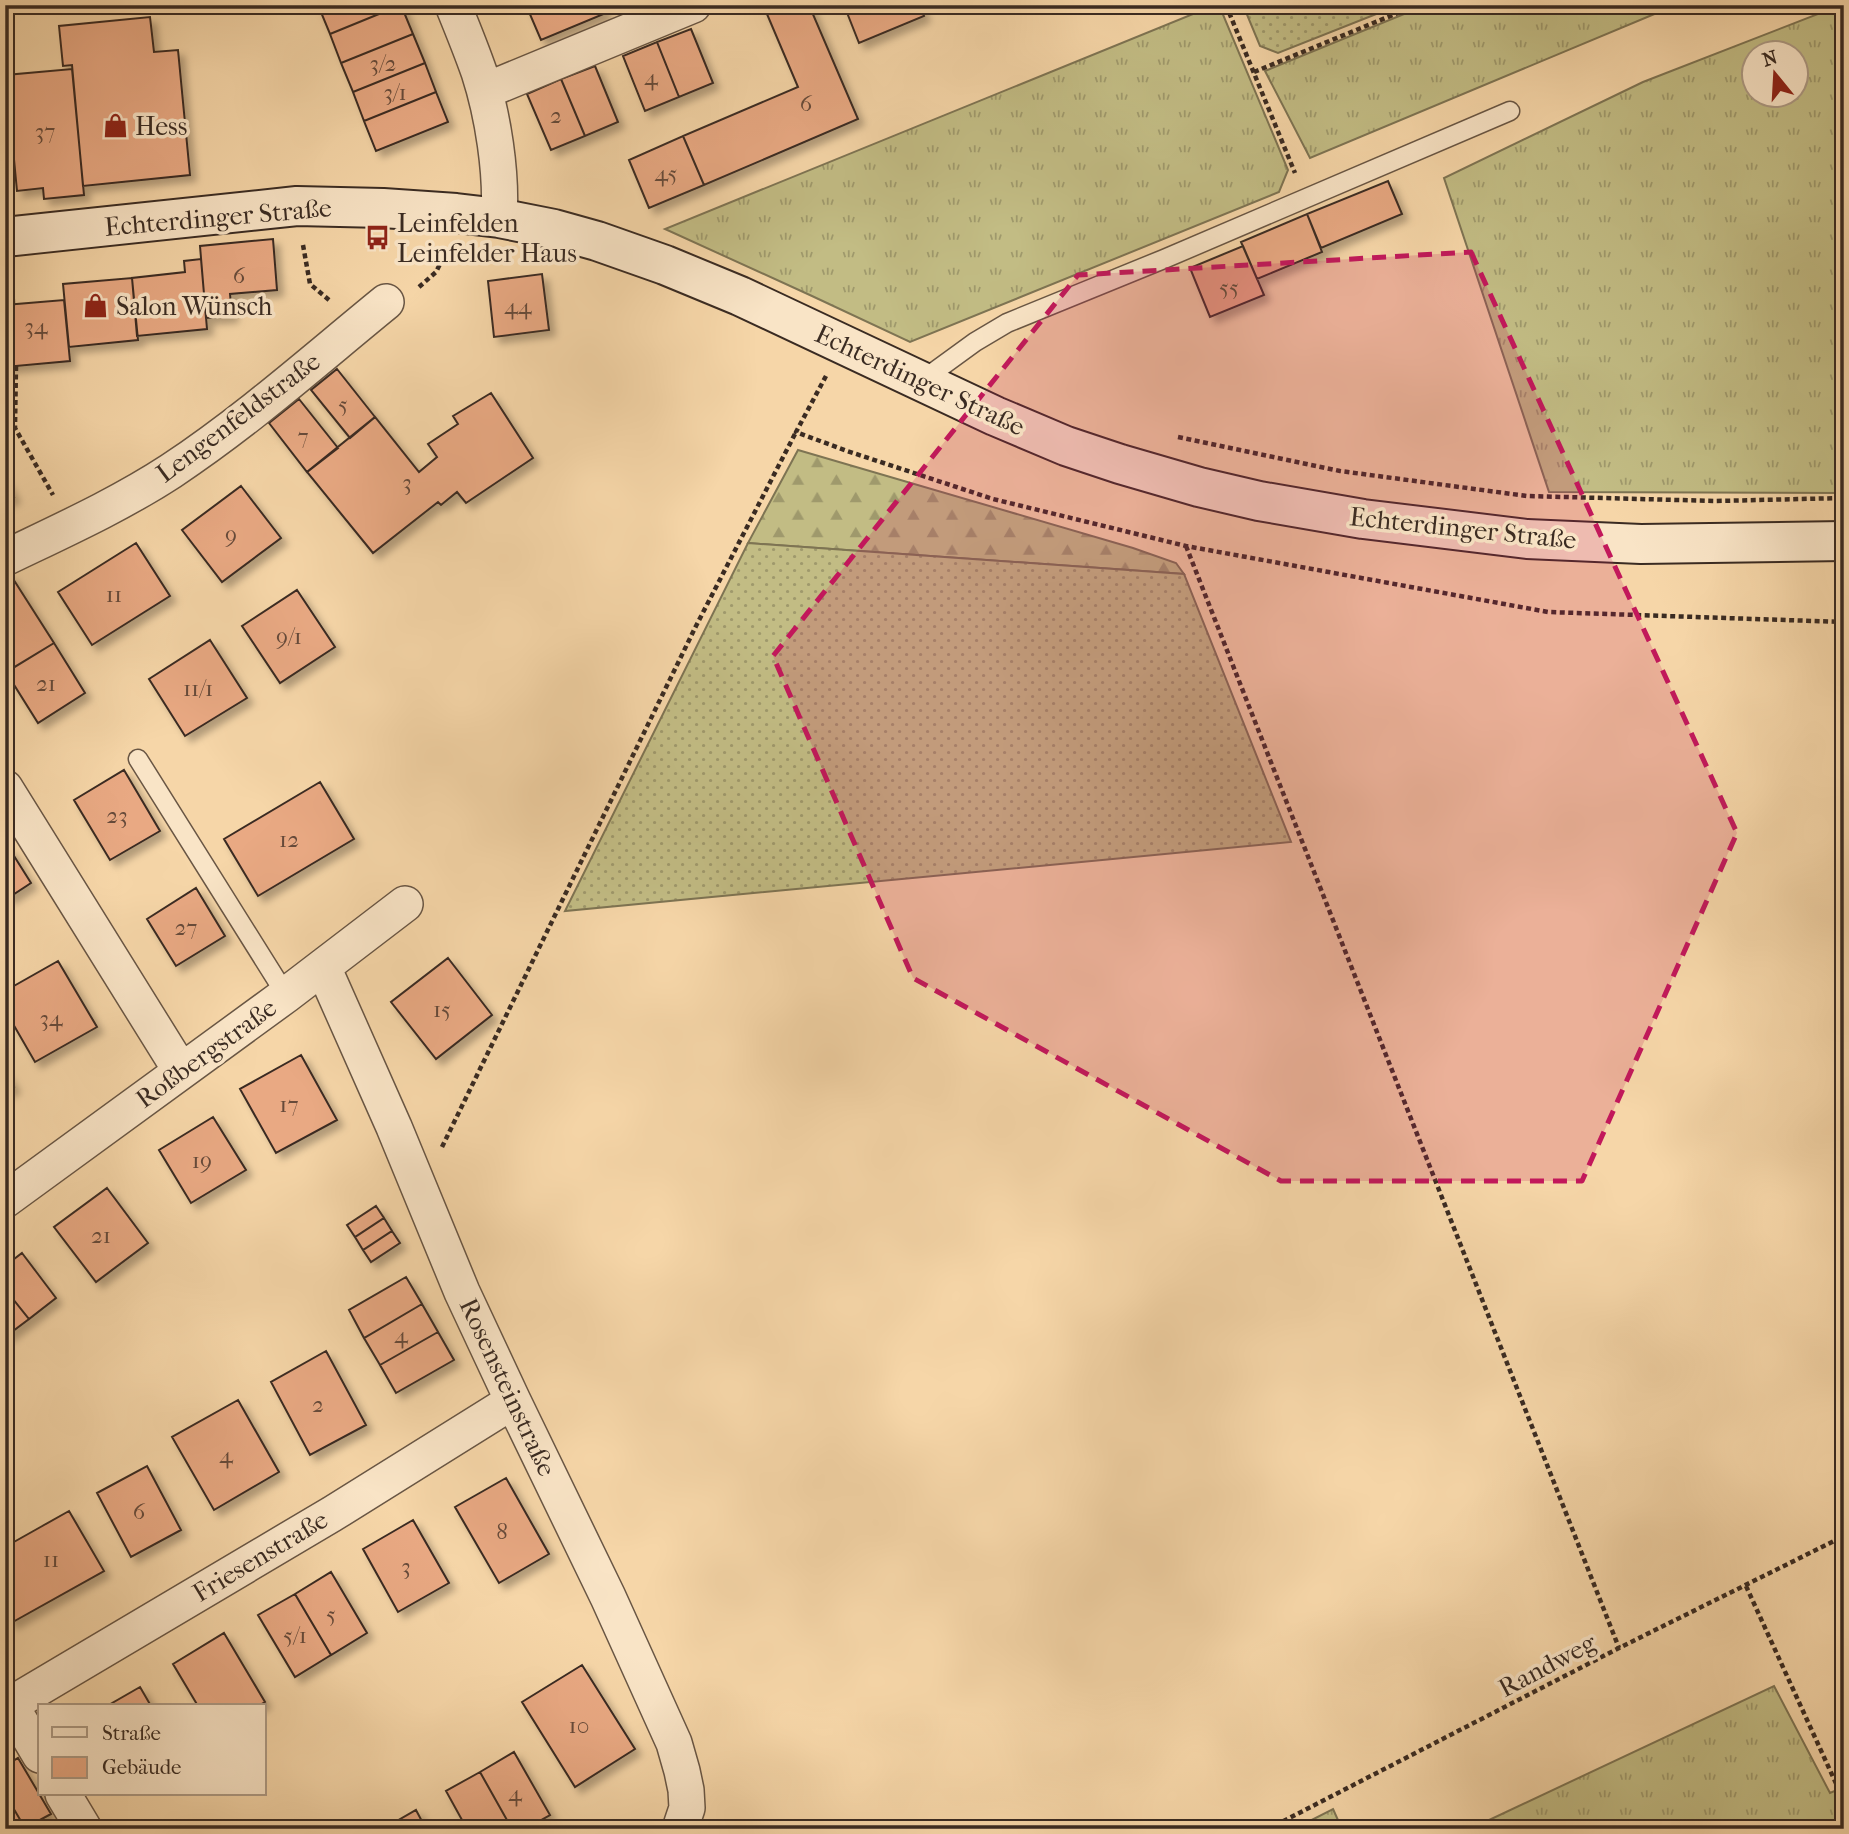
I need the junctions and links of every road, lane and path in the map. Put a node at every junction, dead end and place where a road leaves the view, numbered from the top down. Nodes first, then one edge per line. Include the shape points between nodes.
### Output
1 (453, 5) edge
2 (694, 5) edge
3 (1226, 5) edge
4 (1417, 5) edge
5 (1254, 72) junction
6 (485, 91) junction
7 (1510, 111) dead end
8 (1292, 165) dead end
9 (297, 206) junction
10 (456, 213) junction
11 (499, 218) junction
12 (5, 237) edge
13 (386, 302) joint
14 (357, 325) junction
15 (844, 345) junction
16 (16, 366) dead end
17 (920, 382) junction
18 (796, 432) junction
19 (1178, 437) dead end
20 (1844, 498) edge
21 (71, 526) junction
22 (1844, 541) edge
23 (1186, 546) junction
24 (5, 558) edge
25 (1844, 622) edge
26 (138, 759) dead end
27 (5, 788) edge
28 (405, 904) dead end
29 (323, 967) junction
30 (286, 995) junction
31 (181, 1071) junction
32 (417, 1182) junction
33 (5, 1200) edge
34 (513, 1401) junction
35 (1844, 1536) edge
36 (1746, 1586) junction
37 (1619, 1648) junction
38 (7, 1703) edge
39 (38, 1752) edge
40 (64, 1796) edge
41 (1844, 1801) edge
42 (683, 1818) edge
43 (84, 1829) edge
44 (1268, 1829) edge

1 - 6 street
2 - 6 street
3 - 5 path
4 - 5 path
5 - 8 path
6 - 11 street
7 - 17 lane via 1007,323
9 - 10 main road, Echterdinger Straße
9 - 12 main road, Echterdinger Straße
9 - 14 path via 310,284
10 - 11 main road, Echterdinger Straße
10 - 13 path via 446,255 436,272 404,296
11 - 15 main road, Echterdinger Straße via 597,241 665,265
13 - 14 street, Lengenfeldstraße
14 - 21 street, Lengenfeldstraße via 212,443 168,473
15 - 17 main road, Echterdinger Straße
15 - 18 path
16 - 21 path via 15,428
17 - 22 main road, Echterdinger Straße via 1066,446 1259,502 1527,539 1641,544
18 - 23 path via 993,499
18 - 32 path via 696,626 450,1134
19 - 20 path via 1340,471 1527,496 1716,501
21 - 24 street, Lengenfeldstraße
23 - 25 path via 1548,612
23 - 37 path
26 - 30 lane
27 - 31 street
28 - 29 street, Roßbergstraße
29 - 30 street, Roßbergstraße
29 - 32 street, Rosensteinstraße
30 - 31 street, Roßbergstraße
31 - 33 street, Roßbergstraße
32 - 34 street, Rosensteinstraße
34 - 38 street, Friesenstraße via 332,1514
34 - 42 street, Rosensteinstraße via 668,1731 682,1770
35 - 36 path, Randweg
36 - 37 path, Randweg
36 - 41 path
37 - 44 path, Randweg
38 - 39 street
40 - 43 street

